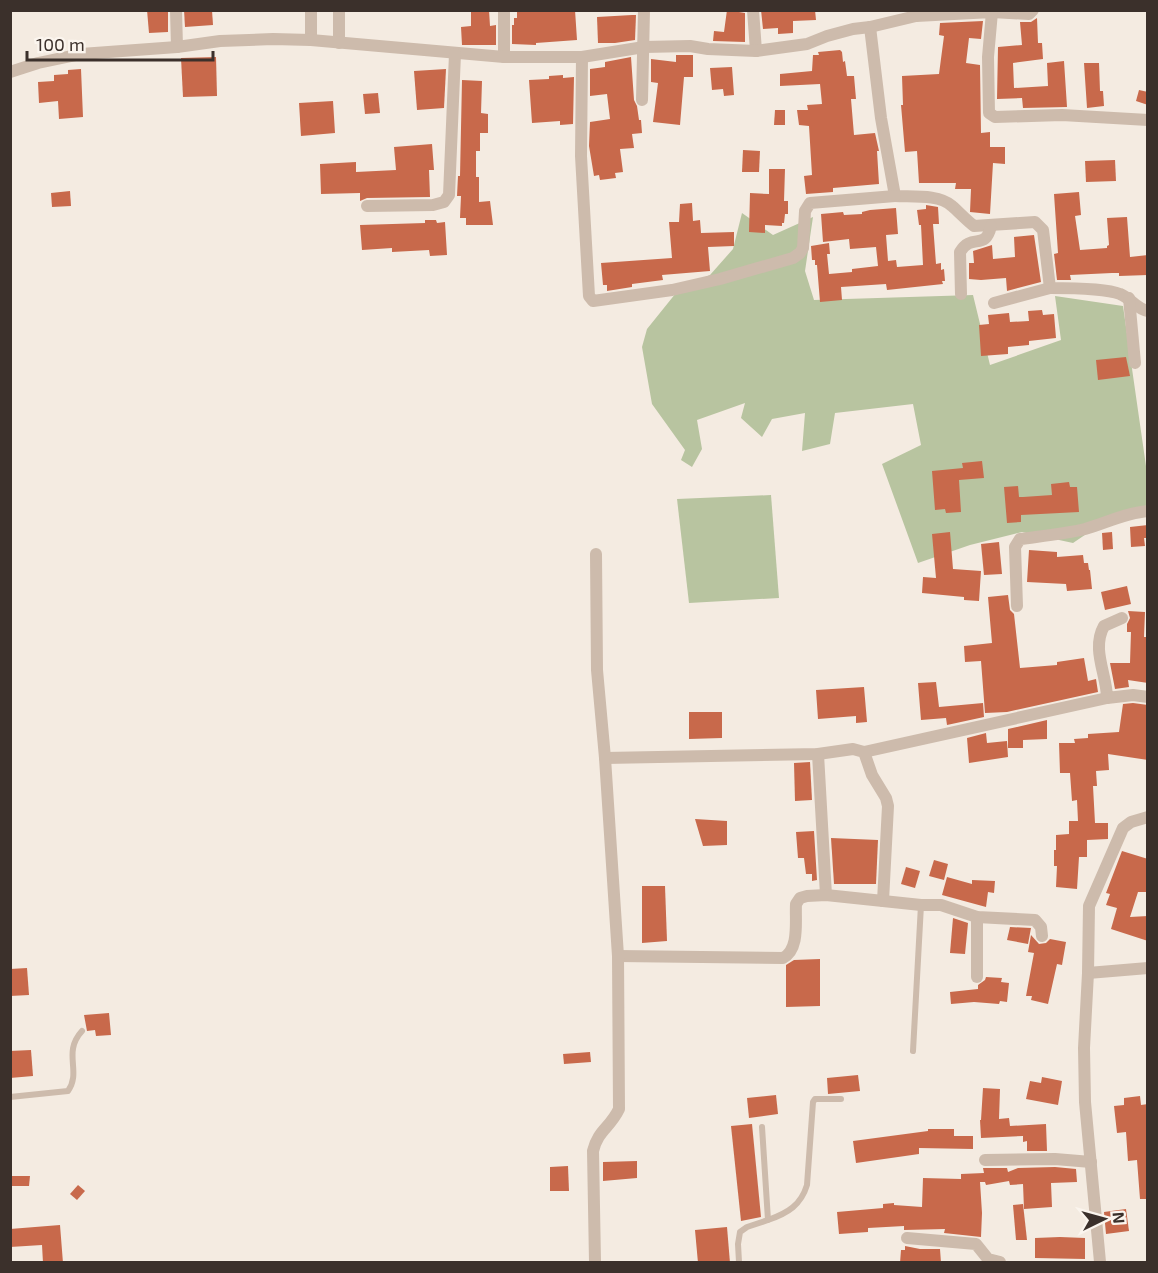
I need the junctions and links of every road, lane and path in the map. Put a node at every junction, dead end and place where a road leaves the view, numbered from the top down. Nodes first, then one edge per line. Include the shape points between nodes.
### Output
1 (176, 10) edge
2 (311, 10) edge
3 (339, 10) edge
4 (504, 10) edge
5 (644, 10) edge
6 (753, 10) edge
7 (1034, 10) edge
8 (992, 12) edge
9 (916, 13) edge
10 (870, 27) junction
11 (311, 40) junction
12 (339, 43) junction
13 (644, 47) junction
14 (177, 48) junction
15 (756, 51) junction
16 (455, 54) junction
17 (504, 57) junction
18 (582, 57) junction
19 (10, 72) edge
20 (642, 100) dead end
21 (1148, 120) edge
22 (895, 196) junction
23 (367, 206) dead end
24 (991, 226) junction
25 (1050, 288) junction
26 (961, 294) dead end
27 (1129, 298) junction
28 (994, 303) dead end
29 (1148, 311) edge
30 (1135, 363) dead end
31 (1148, 511) edge
32 (596, 554) dead end
33 (1017, 606) dead end
34 (1122, 618) dead end
35 (1148, 697) edge
36 (1107, 698) junction
37 (864, 752) junction
38 (818, 754) junction
39 (605, 758) junction
40 (1148, 817) edge
41 (826, 895) junction
42 (883, 901) junction
43 (921, 905) junction
44 (977, 917) junction
45 (1042, 936) dead end
46 (618, 956) junction
47 (1148, 968) edge
48 (1088, 973) junction
49 (977, 976) dead end
50 (82, 1032) dead end
51 (912, 1051) dead end
52 (10, 1097) edge
53 (841, 1099) dead end
54 (762, 1127) dead end
55 (985, 1160) dead end
56 (1091, 1162) junction
57 (768, 1220) junction
58 (907, 1238) dead end
59 (596, 1263) edge
60 (739, 1263) edge
61 (1000, 1263) edge
62 (1100, 1263) edge

1 - 14 street
2 - 11 street
3 - 12 street
4 - 17 street
5 - 13 street
6 - 15 street
7 - 8 street via 1029,14
8 - 9 street
8 - 21 street via 988,57 991,116
9 - 10 street
10 - 15 street via 807,44
10 - 22 street
11 - 12 street
11 - 14 street via 220,41
12 - 16 street
13 - 15 street
13 - 18 street
13 - 20 street
14 - 19 street via 81,54
16 - 17 street
16 - 23 street via 449,195 444,202 433,205
17 - 18 street
18 - 22 street via 581,156 589,296 593,301 672,290 793,258 803,248 810,203
22 - 24 street via 939,199 951,204 974,226
24 - 25 street via 1035,222 1039,225 1043,230
24 - 26 street via 986,240 968,243 960,252
25 - 27 street via 1109,291
25 - 28 street
27 - 29 street
27 - 30 street
31 - 33 street via 1066,533 1020,539 1015,547
32 - 39 street via 597,670
34 - 36 street via 1104,626 1100,638
35 - 36 street
36 - 37 street
37 - 38 street via 853,749
37 - 42 street via 888,806
38 - 39 street
38 - 41 street
39 - 46 street
40 - 48 street via 1123,828 1089,906
41 - 42 street
41 - 46 street via 800,898 796,904 794,947 783,958
42 - 43 street
43 - 44 street via 941,905
43 - 51 lane
44 - 45 street via 1035,920
44 - 49 street
46 - 59 street via 619,1109 596,1138 593,1151
47 - 48 street
48 - 56 street via 1084,1048
50 - 52 lane via 72,1047 74,1080 68,1091
53 - 57 lane via 813,1102 804,1197 795,1207
54 - 57 lane
55 - 56 street
56 - 62 street
57 - 60 lane via 740,1232
58 - 61 street via 976,1244 988,1259

